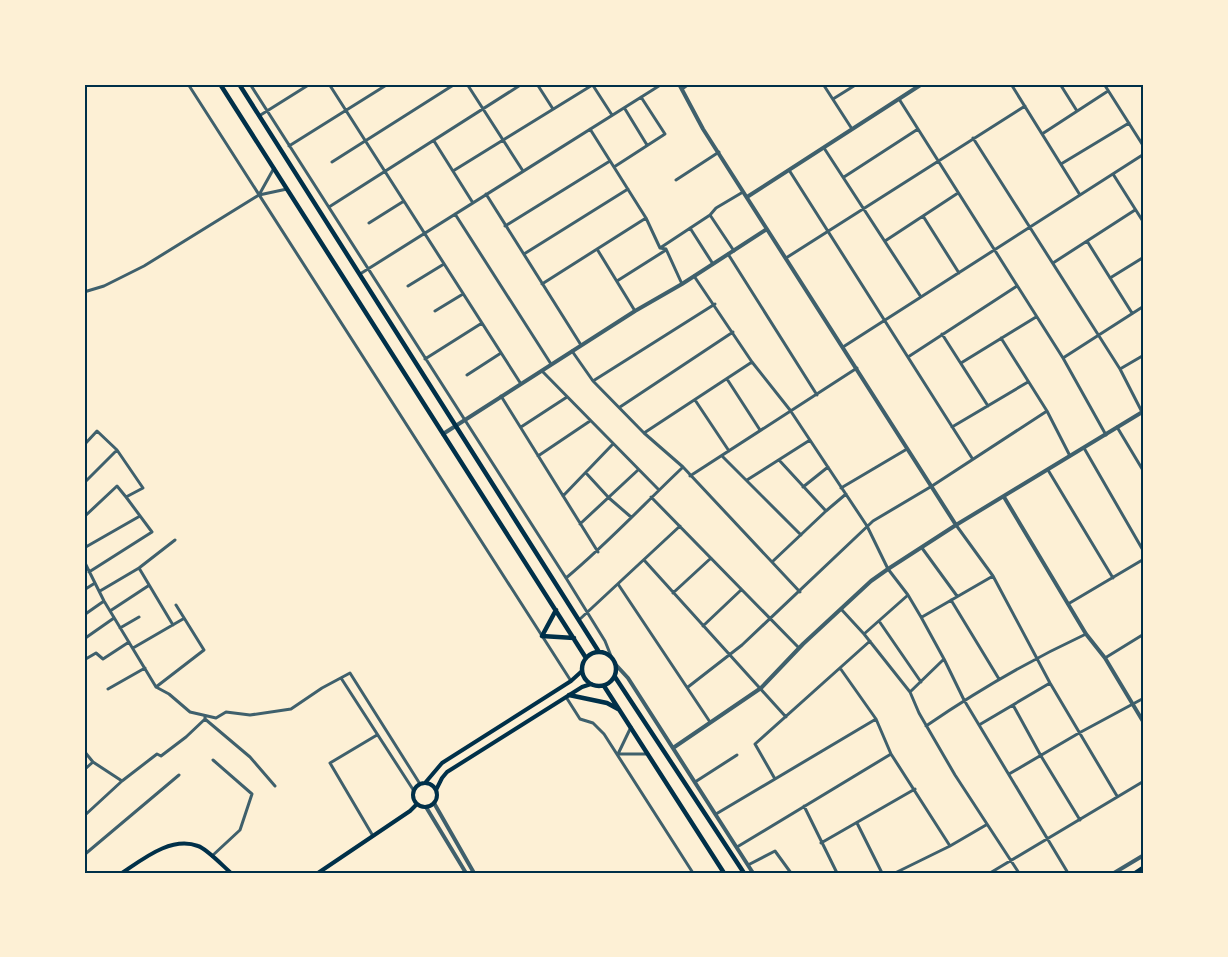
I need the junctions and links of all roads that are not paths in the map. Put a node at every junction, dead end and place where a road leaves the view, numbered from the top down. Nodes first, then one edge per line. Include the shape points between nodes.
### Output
1 (188, 84) edge
2 (220, 84) edge
3 (239, 84) edge
4 (250, 84) edge
5 (310, 84) edge
6 (329, 84) edge
7 (388, 84) edge
8 (455, 84) edge
9 (467, 84) edge
10 (522, 84) edge
11 (537, 84) edge
12 (593, 84) edge
13 (662, 84) edge
14 (689, 84) edge
15 (823, 84) edge
16 (857, 84) edge
17 (922, 84) edge
18 (1011, 84) edge
19 (1060, 84) edge
20 (1104, 84) edge
21 (303, 86) edge
22 (680, 86) edge
23 (1108, 91) junction
24 (641, 97) junction
25 (833, 99) junction
26 (899, 99) junction
27 (1024, 106) junction
28 (624, 108) junction
29 (483, 109) junction
30 (553, 109) junction
31 (346, 110) junction
32 (267, 111) junction
33 (1077, 111) junction
34 (612, 115) junction
35 (260, 116) junction
36 (1129, 123) junction
37 (590, 129) junction
38 (852, 129) junction
39 (918, 129) junction
40 (1042, 134) junction
41 (973, 138) junction
42 (434, 140) junction
43 (503, 140) junction
44 (365, 141) junction
45 (647, 145) junction
46 (289, 146) junction
47 (824, 147) junction
48 (1144, 147) edge
49 (719, 152) junction
50 (1144, 154) edge
51 (610, 160) junction
52 (938, 161) junction
53 (332, 162) dead end
54 (1061, 164) junction
55 (614, 167) junction
56 (274, 168) junction
57 (789, 170) junction
58 (385, 171) junction
59 (453, 171) junction
60 (523, 171) junction
61 (1113, 174) junction
62 (843, 177) junction
63 (676, 180) dead end
64 (287, 189) junction
65 (628, 189) junction
66 (743, 192) junction
67 (958, 193) junction
68 (259, 195) junction
69 (486, 195) junction
70 (1080, 195) junction
71 (747, 197) junction
72 (404, 201) junction
73 (473, 203) junction
74 (328, 207) junction
75 (863, 208) junction
76 (1135, 210) junction
77 (455, 214) junction
78 (710, 215) junction
79 (923, 216) junction
80 (646, 218) junction
81 (369, 223) dead end
82 (1144, 223) edge
83 (506, 226) junction
84 (1030, 227) junction
85 (690, 228) junction
86 (767, 229) junction
87 (827, 231) junction
88 (424, 233) junction
89 (885, 241) junction
90 (1087, 241) junction
91 (660, 248) junction
92 (597, 249) junction
93 (666, 249) junction
94 (994, 250) junction
95 (734, 251) junction
96 (524, 254) junction
97 (728, 254) junction
98 (1144, 257) edge
99 (786, 258) junction
100 (1053, 263) junction
101 (444, 264) junction
102 (713, 264) junction
103 (368, 269) junction
104 (959, 273) junction
105 (360, 274) junction
106 (694, 276) junction
107 (1110, 278) junction
108 (617, 281) junction
109 (542, 284) junction
110 (682, 284) junction
111 (408, 285) dead end
112 (1017, 286) junction
113 (84, 292) edge
114 (463, 294) junction
115 (921, 297) junction
116 (715, 304) junction
117 (1144, 306) edge
118 (635, 310) junction
119 (435, 311) dead end
120 (1132, 314) junction
121 (1036, 316) junction
122 (885, 321) junction
123 (482, 323) junction
124 (734, 332) junction
125 (942, 334) junction
126 (1099, 335) junction
127 (1001, 338) junction
128 (581, 345) junction
129 (843, 347) junction
130 (572, 351) junction
131 (501, 353) junction
132 (1144, 355) edge
133 (908, 357) junction
134 (1063, 358) junction
135 (425, 359) junction
136 (753, 362) junction
137 (961, 363) junction
138 (551, 364) junction
139 (857, 368) junction
140 (1120, 369) junction
141 (542, 371) junction
142 (467, 375) dead end
143 (727, 379) junction
144 (593, 381) junction
145 (1028, 381) junction
146 (521, 384) junction
147 (817, 395) junction
148 (501, 396) junction
149 (567, 397) junction
150 (695, 400) junction
151 (988, 405) junction
152 (620, 407) junction
153 (790, 410) junction
154 (1047, 411) junction
155 (1143, 411) edge
156 (464, 420) junction
157 (590, 421) junction
158 (456, 425) junction
159 (952, 427) junction
160 (1117, 427) junction
161 (520, 428) junction
162 (760, 430) junction
163 (644, 433) junction
164 (443, 434) junction
165 (1106, 435) junction
166 (810, 440) junction
167 (84, 445) edge
168 (612, 445) junction
169 (1084, 448) junction
170 (909, 449) junction
171 (117, 450) junction
172 (729, 451) junction
173 (722, 455) junction
174 (538, 456) junction
175 (1070, 456) junction
176 (972, 458) junction
177 (778, 460) junction
178 (828, 467) junction
179 (683, 468) junction
180 (638, 470) junction
181 (1048, 470) junction
182 (1144, 472) edge
183 (586, 473) junction
184 (690, 476) junction
185 (747, 480) junction
186 (84, 483) edge
187 (933, 486) junction
188 (802, 487) junction
189 (842, 488) junction
190 (659, 490) junction
191 (846, 495) junction
192 (562, 496) junction
193 (126, 497) junction
194 (651, 497) junction
195 (1004, 497) junction
196 (609, 498) junction
197 (826, 511) junction
198 (140, 516) junction
199 (84, 517) edge
200 (631, 517) junction
201 (580, 524) junction
202 (956, 525) junction
203 (680, 526) junction
204 (867, 526) junction
205 (801, 535) junction
206 (175, 540) dead end
207 (922, 548) junction
208 (84, 549) edge
209 (598, 552) junction
210 (1144, 552) edge
211 (711, 558) junction
212 (1144, 559) edge
213 (644, 560) junction
214 (84, 561) edge
215 (772, 562) junction
216 (85, 566) edge
217 (139, 568) junction
218 (888, 569) junction
219 (89, 572) junction
220 (993, 576) junction
221 (566, 578) junction
222 (1113, 578) junction
223 (95, 582) junction
224 (618, 584) junction
225 (148, 586) junction
226 (84, 590) edge
227 (742, 590) junction
228 (100, 591) junction
229 (800, 592) junction
230 (674, 593) junction
231 (908, 595) junction
232 (957, 596) junction
233 (951, 600) junction
234 (104, 601) junction
235 (1068, 604) junction
236 (176, 605) dead end
237 (841, 609) junction
238 (110, 610) junction
239 (556, 610) junction
240 (588, 613) junction
241 (84, 615) edge
242 (139, 617) dead end
243 (921, 617) junction
244 (114, 618) junction
245 (770, 618) junction
246 (183, 619) junction
247 (580, 619) junction
248 (879, 621) junction
249 (173, 625) junction
250 (703, 626) junction
251 (120, 628) junction
252 (864, 634) junction
253 (1086, 634) junction
254 (1144, 634) edge
255 (542, 636) junction
256 (574, 638) junction
257 (84, 639) edge
258 (870, 641) junction
259 (129, 642) junction
260 (132, 648) junction
261 (800, 648) junction
262 (599, 651) junction
263 (729, 655) junction
264 (611, 656) junction
265 (1036, 657) junction
266 (586, 658) junction
267 (1105, 658) junction
268 (944, 659) junction
269 (84, 660) edge
270 (616, 665) junction
271 (144, 668) junction
272 (840, 668) junction
273 (582, 671) junction
274 (615, 677) junction
275 (340, 678) junction
276 (999, 679) junction
277 (571, 681) junction
278 (921, 682) junction
279 (1050, 683) junction
280 (591, 684) junction
281 (604, 686) junction
282 (156, 687) junction
283 (688, 687) junction
284 (761, 688) junction
285 (108, 689) dead end
286 (910, 692) junction
287 (568, 696) junction
288 (1144, 698) edge
289 (964, 700) junction
290 (1013, 705) junction
291 (1133, 705) junction
292 (620, 710) junction
293 (786, 717) junction
294 (205, 718) junction
295 (876, 719) junction
296 (710, 722) junction
297 (1144, 723) edge
298 (979, 724) junction
299 (926, 726) junction
300 (631, 727) junction
301 (1079, 733) junction
302 (377, 735) junction
303 (673, 748) junction
304 (84, 751) edge
305 (618, 754) junction
306 (648, 754) junction
307 (891, 754) junction
308 (737, 755) dead end
309 (1041, 756) junction
310 (213, 760) dead end
311 (93, 762) junction
312 (84, 770) edge
313 (1010, 774) junction
314 (179, 775) dead end
315 (775, 779) junction
316 (122, 781) junction
317 (1144, 781) edge
318 (695, 782) junction
319 (422, 783) junction
320 (275, 786) dead end
321 (915, 789) junction
322 (436, 790) junction
323 (414, 791) junction
324 (1117, 796) junction
325 (434, 803) junction
326 (417, 804) junction
327 (804, 806) junction
328 (426, 807) junction
329 (716, 814) junction
330 (84, 816) edge
331 (1080, 820) junction
332 (857, 823) junction
333 (987, 824) junction
334 (373, 836) junction
335 (1048, 840) junction
336 (821, 843) junction
337 (950, 846) junction
338 (737, 847) junction
339 (84, 855) edge
340 (1144, 855) edge
341 (211, 856) junction
342 (1011, 862) junction
343 (748, 865) junction
344 (1144, 867) edge
345 (122, 873) edge
346 (231, 873) edge
347 (318, 873) edge
348 (466, 873) edge
349 (474, 873) edge
350 (693, 873) edge
351 (724, 873) edge
352 (744, 873) edge
353 (753, 873) edge
354 (790, 873) edge
355 (837, 873) edge
356 (882, 873) edge
357 (895, 873) edge
358 (990, 873) edge
359 (1019, 873) edge
360 (1068, 873) edge
361 (1114, 873) edge
362 (1135, 873) edge

1 - 68 street
2 - 56 main road
3 - 35 main road
4 - 32 street
5 - 21 street
6 - 31 street
7 - 31 street
8 - 44 street
9 - 29 street
10 - 29 street
11 - 30 street
12 - 30 street
12 - 34 street
13 - 24 street
14 - 22 street
15 - 25 street
16 - 25 street
17 - 26 street
18 - 27 street
19 - 33 street
20 - 23 street
21 - 32 street
22 - 49 street
23 - 33 street
23 - 36 street
24 - 28 street
24 - 45 street via 665,134
25 - 38 street
26 - 38 street
26 - 39 street
27 - 40 street
27 - 41 street
28 - 34 street
28 - 45 street
29 - 42 street
29 - 43 street
30 - 43 street
31 - 44 street
31 - 46 street
32 - 35 street
32 - 46 street
33 - 40 street
34 - 37 street
35 - 105 main road
36 - 48 street
36 - 54 street
37 - 51 street
37 - 60 street
38 - 47 street
39 - 52 street
39 - 62 street
40 - 54 street
41 - 52 street
41 - 84 street
42 - 58 street
42 - 59 street
43 - 59 street
43 - 60 street
44 - 53 street
44 - 58 street
45 - 55 street
46 - 74 street
47 - 57 street
47 - 62 street
49 - 63 street
49 - 66 street
50 - 61 street
51 - 55 street
51 - 83 street
52 - 67 street
52 - 75 street
54 - 70 street
55 - 65 street
56 - 64 main road
56 - 68 street
57 - 71 street
57 - 87 street
58 - 72 street
58 - 74 street
59 - 73 street
60 - 69 street
61 - 70 street
61 - 76 street
62 - 75 street
64 - 68 street
64 - 164 main road
65 - 80 street
65 - 96 street
66 - 71 street
66 - 78 street
67 - 79 street
67 - 94 street
68 - 113 street via 144,266
68 - 255 street
69 - 73 street
69 - 83 street
70 - 84 street
71 - 86 street
72 - 81 street
72 - 88 street
73 - 77 street
74 - 103 street
75 - 87 street
75 - 89 street
76 - 82 street
76 - 90 street
77 - 88 street
77 - 138 street
78 - 85 street
78 - 95 street
79 - 89 street
79 - 104 street
80 - 91 street
80 - 92 street
83 - 96 street
84 - 94 street
84 - 100 street
85 - 91 street
85 - 102 street
86 - 95 street
86 - 99 street
87 - 99 street
87 - 122 street
88 - 101 street
88 - 103 street
89 - 115 street
90 - 100 street
90 - 107 street
91 - 93 street
92 - 108 street
92 - 109 street
93 - 108 street
93 - 110 street
94 - 104 street
94 - 112 street
95 - 97 street
96 - 109 street
97 - 102 street
97 - 147 street
98 - 107 street
99 - 129 street
100 - 126 street
101 - 111 street
101 - 114 street
102 - 106 street
103 - 105 street
103 - 135 street
104 - 115 street
105 - 158 main road
106 - 110 street
106 - 116 street
107 - 120 street
108 - 118 street
109 - 128 street
110 - 118 street
112 - 121 street
112 - 125 street
114 - 119 street
114 - 123 street
115 - 122 street
116 - 124 street
116 - 144 street
117 - 120 street
118 - 128 street
120 - 126 street
121 - 127 street
121 - 134 street
122 - 129 street
122 - 133 street
123 - 131 street
123 - 135 street
124 - 136 street
124 - 152 street
125 - 133 street
125 - 137 street
126 - 134 street
126 - 140 street
127 - 137 street
127 - 145 street
128 - 130 street
129 - 139 street
130 - 138 street
130 - 144 street
131 - 142 street
131 - 146 street
132 - 140 street
133 - 159 street
134 - 165 street
135 - 156 street
136 - 143 street
136 - 153 street
137 - 151 street
138 - 141 street
139 - 147 street
139 - 170 street
140 - 155 street
141 - 146 street
141 - 149 street
143 - 150 street
143 - 162 street
144 - 152 street
145 - 151 street
145 - 154 street
146 - 148 street
147 - 153 street
148 - 156 street
148 - 161 street
149 - 157 street
149 - 161 street
150 - 163 street
150 - 172 street
151 - 159 street
152 - 163 street
153 - 162 street
153 - 166 street
154 - 175 street
154 - 176 street
155 - 160 street
156 - 158 street
156 - 221 street
157 - 168 street
157 - 174 street
158 - 164 street
158 - 247 main road
159 - 176 street
160 - 165 street
160 - 182 street
161 - 174 street
162 - 172 street
163 - 179 street
164 - 239 main road
165 - 169 street
166 - 177 street
166 - 178 street
167 - 171 street via 98,431
168 - 180 street
168 - 183 street
169 - 175 street
169 - 210 street
170 - 187 street
170 - 189 street
171 - 186 street
171 - 193 street via 143,488
172 - 173 street
173 - 184 street
173 - 185 street
174 - 192 street
175 - 181 street
176 - 187 street
177 - 185 street
177 - 188 street
178 - 188 street
178 - 189 street
179 - 184 street
179 - 190 street
180 - 190 street
180 - 196 street
181 - 195 street
181 - 222 street
183 - 192 street
183 - 196 street
184 - 215 street
185 - 205 street
187 - 202 street
187 - 204 street
188 - 197 street
189 - 191 street
190 - 194 street
191 - 197 street
191 - 204 street
192 - 201 street
193 - 198 street
193 - 199 street via 117,486
194 - 200 street
194 - 203 street
195 - 202 street
195 - 235 street
196 - 200 street
196 - 201 street
197 - 205 street
198 - 208 street
198 - 219 street via 152,532
200 - 209 street
201 - 209 street
202 - 207 street
202 - 220 street
203 - 211 street
203 - 213 street
204 - 218 street
204 - 229 street
205 - 215 street
206 - 217 street
207 - 218 street
207 - 232 street
209 - 221 street
211 - 227 street
211 - 230 street
212 - 222 street
213 - 224 street
213 - 230 street
214 - 216 street
215 - 229 street
216 - 219 street
217 - 225 street
217 - 228 street
218 - 231 street
218 - 237 street
219 - 223 street
220 - 232 street
220 - 265 street
221 - 240 street
222 - 235 street
223 - 226 street
223 - 228 street
224 - 240 street
224 - 283 street
225 - 238 street
225 - 249 street
227 - 245 street
227 - 250 street
228 - 234 street
229 - 245 street
230 - 250 street
231 - 243 street
231 - 248 street
232 - 233 street
233 - 243 street
233 - 276 street
234 - 238 street
234 - 241 street
235 - 253 street
236 - 246 street
237 - 252 street
237 - 261 street
238 - 244 street
239 - 255 main road
239 - 256 main road
240 - 247 street
240 - 264 street
242 - 251 street
243 - 268 street
244 - 251 street
244 - 257 street
245 - 261 street
245 - 263 street
246 - 249 street
246 - 282 street via 204,650
247 - 262 main road
248 - 252 street
248 - 278 street
249 - 260 street
250 - 263 street
251 - 259 street
252 - 258 street
253 - 265 street
253 - 267 street
254 - 267 street
255 - 256 main road
255 - 277 street
256 - 266 main road
258 - 272 street
258 - 286 street
259 - 260 street
259 - 269 street via 103,659 96,653
260 - 271 street
261 - 284 street
262 - 264 main road
262 - 266 main road
263 - 283 street
263 - 284 street
264 - 270 main road
265 - 276 street
265 - 279 street
266 - 273 main road
267 - 291 street
268 - 278 street
268 - 289 street
270 - 274 main road
270 - 303 street
271 - 282 street
271 - 285 street
272 - 293 street
272 - 295 street
273 - 277 main road
273 - 280 main road
274 - 281 main road
274 - 352 main road
275 - 294 street via 291,709 250,715 226,712 216,718
275 - 302 street
275 - 319 street via 350,673
276 - 289 street
277 - 319 main road via 442,764
278 - 286 street
279 - 290 street
279 - 301 street
280 - 281 main road
280 - 287 main road
281 - 292 main road
282 - 294 street
283 - 296 street
284 - 293 street
284 - 296 street
286 - 299 street
287 - 292 main road
287 - 305 street via 580,719 593,723
287 - 322 main road via 447,772
288 - 291 street
289 - 298 street
289 - 299 street
290 - 298 street
290 - 309 street
291 - 297 street
291 - 301 street
292 - 300 main road
293 - 315 street via 755,744
294 - 316 street via 161,756 157,754
294 - 320 street via 250,757
295 - 307 street
295 - 315 street
296 - 303 street
298 - 313 street
299 - 333 street
300 - 305 street
300 - 306 main road
301 - 309 street
301 - 324 street
302 - 323 street
302 - 334 street via 330,763
303 - 318 street
304 - 311 street
305 - 306 street
305 - 350 street
306 - 351 main road
307 - 321 street
307 - 327 street
308 - 318 street
309 - 313 street
309 - 331 street
310 - 341 street via 252,794 240,830
311 - 312 street
311 - 316 street
313 - 335 street
314 - 339 street
315 - 329 street
316 - 330 street
317 - 324 street
318 - 329 street
319 - 322 main road via 431,784
319 - 323 main road
321 - 332 street
321 - 337 street
322 - 325 main road
323 - 326 main road
324 - 331 street
325 - 328 main road
325 - 349 street
326 - 328 main road
326 - 334 main road
327 - 336 street
327 - 338 street
328 - 348 street
329 - 338 street
331 - 335 street
332 - 336 street
332 - 356 street
333 - 337 street
333 - 342 street
334 - 347 main road
335 - 342 street
335 - 360 street
336 - 355 street
337 - 357 street
338 - 343 street
340 - 361 street
341 - 345 main road via 200,846 177,843
341 - 346 main road
342 - 358 street
342 - 359 street
343 - 353 street
343 - 354 street via 775,851
344 - 362 main road

